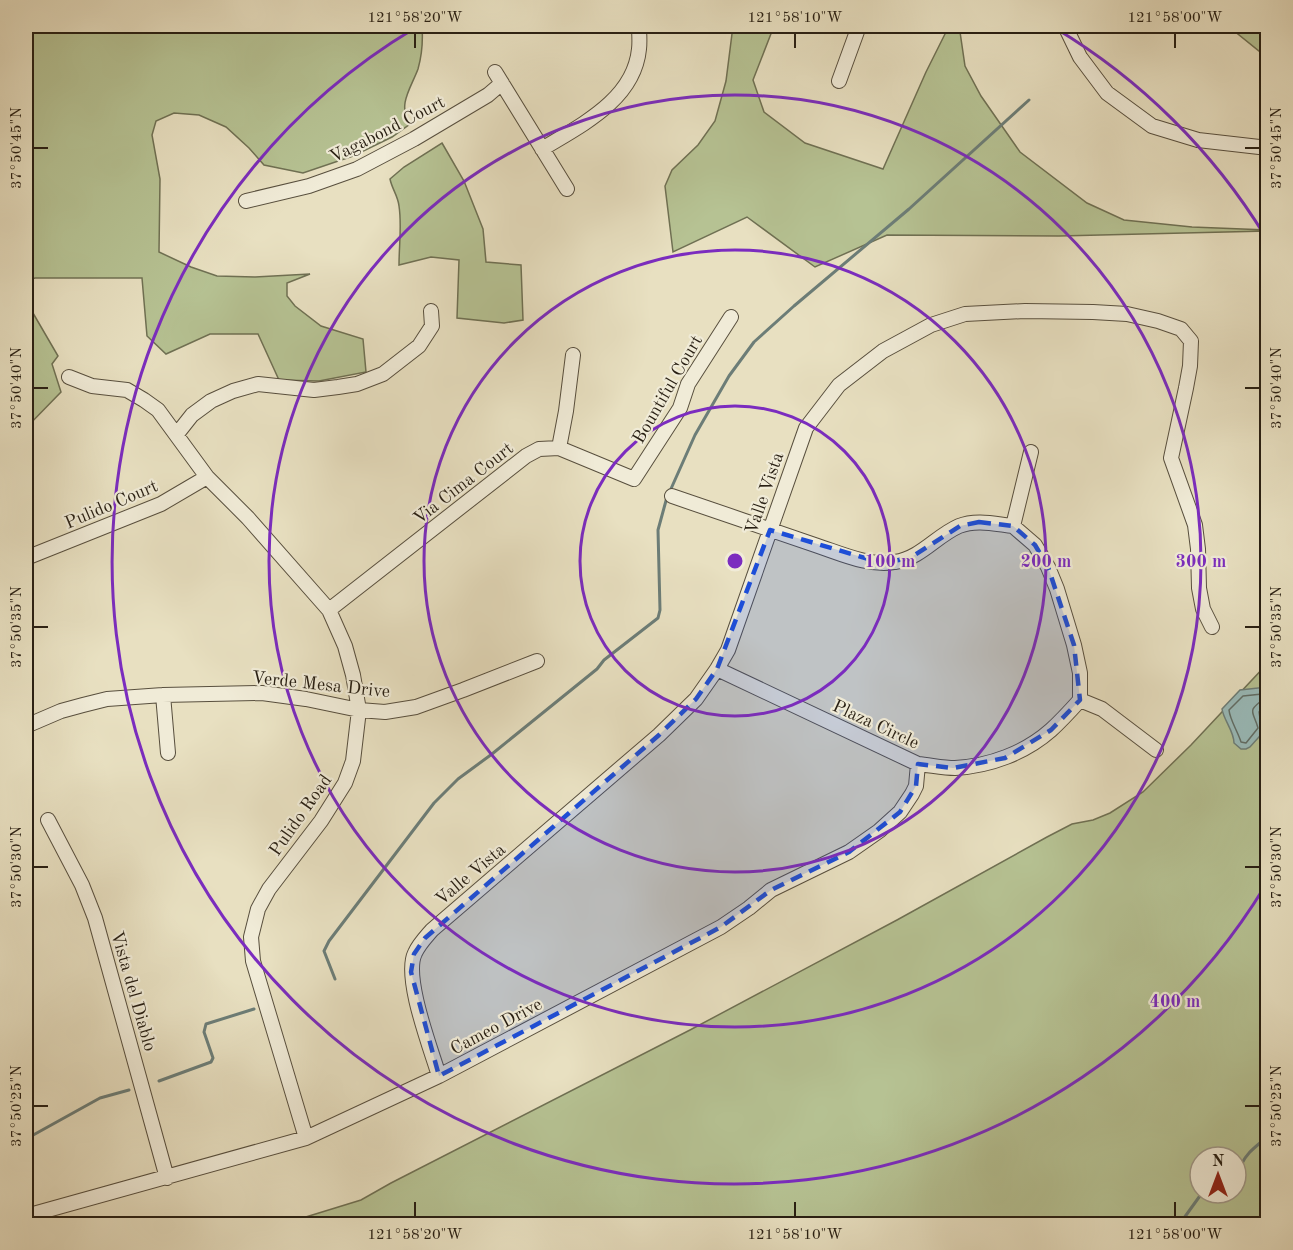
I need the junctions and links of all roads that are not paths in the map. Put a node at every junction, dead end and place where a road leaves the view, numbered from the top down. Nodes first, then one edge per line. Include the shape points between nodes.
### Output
1 (639, 26) edge
2 (859, 26) edge
3 (1065, 26) edge
4 (839, 81) dead end
5 (1268, 148) edge
6 (542, 149) junction
7 (567, 189) dead end
8 (246, 201) dead end
9 (431, 311) dead end
10 (730, 317) dead end
11 (573, 355) dead end
12 (69, 377) dead end
13 (177, 434) junction
14 (559, 448) junction
15 (1031, 452) dead end
16 (207, 477) junction
17 (672, 496) dead end
18 (1013, 526) junction
19 (770, 530) junction
20 (26, 558) edge
21 (329, 610) junction
22 (1212, 627) dead end
23 (537, 661) dead end
24 (717, 669) junction
25 (163, 695) junction
26 (1080, 700) junction
27 (359, 710) junction
28 (26, 726) edge
29 (1156, 750) dead end
30 (168, 753) dead end
31 (918, 764) junction
32 (48, 820) dead end
33 (439, 1076) junction
34 (306, 1138) junction
35 (167, 1178) junction
36 (26, 1216) edge

1 - 6 street via 637,62 621,91 600,113
2 - 4 street
3 - 5 street via 1080,57 1107,93 1152,126 1198,140
6 - 7 street, Vagabond Court
6 - 8 street, Vagabond Court via 499,77 488,95 357,169 309,186
9 - 13 street via 432,326 419,346 383,374 357,384 314,390 258,384 233,391 192,415
10 - 14 street, Bountiful Court via 688,384 680,408 634,479
11 - 14 street
12 - 13 street, Pulido Road via 92,386 127,390 158,410
13 - 16 street, Pulido Road
14 - 21 street, Via Cima Court via 539,449 526,456
15 - 18 street
16 - 20 street, Pulido Court via 161,504
16 - 21 street, Pulido Road
17 - 19 street
18 - 19 street via 979,522 960,526 910,558 882,563
18 - 26 street via 1035,545 1057,589 1080,673
19 - 22 street, Valle Vista via 806,428 839,385 883,351 931,325 965,314 1127,314 1181,329 1191,341 1190,366 1171,458 1196,525 1199,588
19 - 24 street, Valle Vista via 728,650
21 - 27 street, Pulido Road via 345,646
23 - 27 street, Verde Mesa Drive via 416,706 385,712
24 - 31 street, Plaza Circle
24 - 33 street, Valle Vista via 696,699 659,735 432,930 414,954 414,994
25 - 27 street, Verde Mesa Drive via 262,693
25 - 28 street, Verde Mesa Drive via 107,699
25 - 30 street
26 - 29 street via 1102,709
26 - 31 street, Plaza Circle via 1051,730 1005,758 953,768
27 - 34 street, Pulido Road via 353,761 345,783 269,889 258,909 251,937 253,961
31 - 33 street, Cameo Drive via 916,786 900,812 849,852 771,890 721,927
32 - 35 street, Vista del Diablo via 95,918
33 - 34 street, Cameo Drive
34 - 35 street, Cameo Drive
35 - 36 street, Cameo Drive

